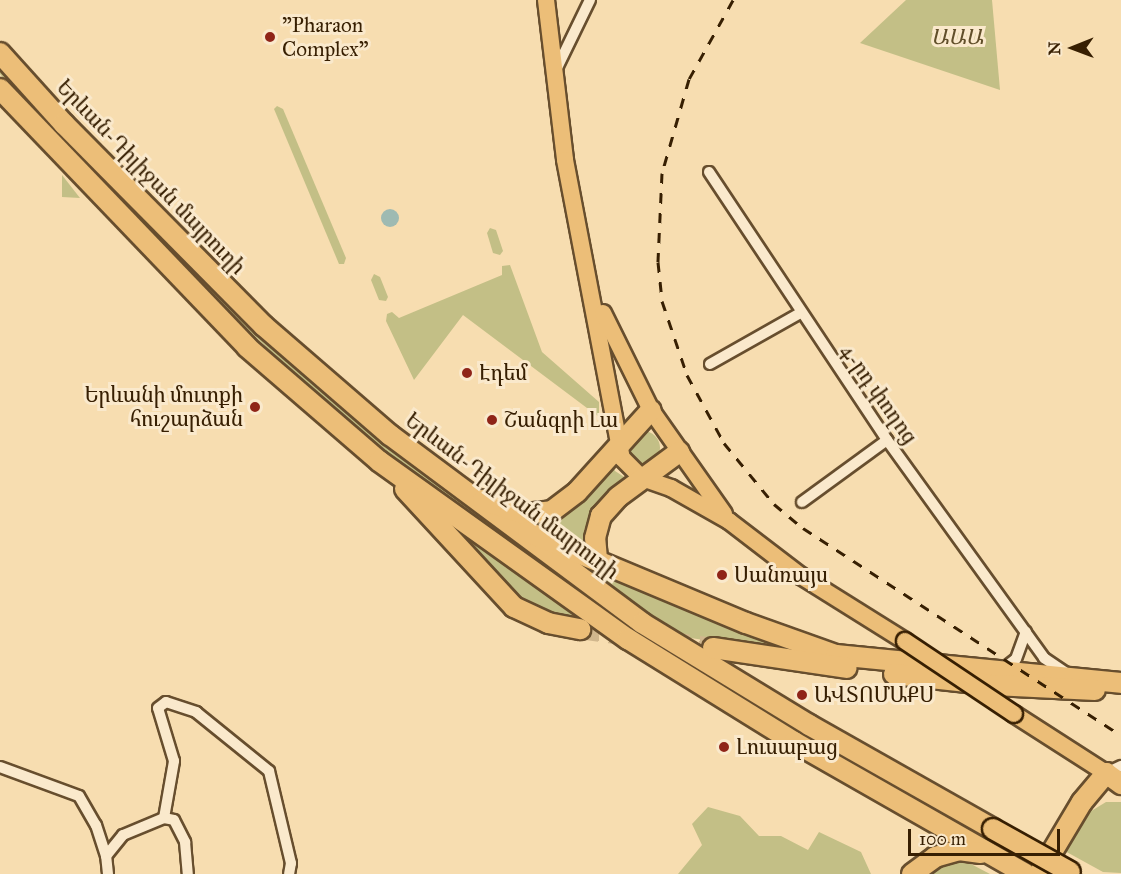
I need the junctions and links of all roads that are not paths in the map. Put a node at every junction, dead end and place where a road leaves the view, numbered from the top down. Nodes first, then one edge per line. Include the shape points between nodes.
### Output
1 (546, 0) edge
2 (590, 0) edge
3 (0, 53) edge
4 (555, 73) junction
5 (0, 89) edge
6 (709, 172) dead end
7 (591, 288) junction
8 (800, 313) junction
9 (710, 364) dead end
10 (651, 410) junction
11 (887, 440) junction
12 (617, 444) junction
13 (679, 452) junction
14 (379, 461) junction
15 (642, 478) junction
16 (461, 488) junction
17 (802, 502) dead end
18 (729, 521) junction
19 (502, 522) junction
20 (597, 559) junction
21 (580, 629) tunnel mouth
22 (1026, 632) junction
23 (713, 648) tunnel mouth
24 (1002, 669) junction
25 (1068, 675) junction
26 (1121, 683) edge
27 (1121, 691) edge
28 (0, 766) edge
29 (1116, 774) edge
30 (164, 818) junction
31 (992, 855) junction
32 (106, 856) junction
33 (1020, 871) edge
34 (1072, 873) edge
35 (108, 874) edge
36 (188, 874) edge
37 (289, 874) edge
38 (912, 874) edge
39 (1039, 874) edge

1 - 4 main road
2 - 4 street
3 - 16 highway, Երևան-Դիլիջան մայրուղի via 72,132 264,326 390,435
4 - 7 main road via 575,217
5 - 14 highway via 247,347
6 - 8 street, 4-րդ փողոց
7 - 10 main road
7 - 12 main road via 609,372
8 - 9 street
8 - 11 street, 4-րդ փողոց
10 - 12 highway
10 - 13 main road
11 - 17 street
11 - 22 street, 4-րդ փողոց
12 - 15 main road via 630,468
12 - 16 highway via 591,477 552,511 524,514 487,502
13 - 15 highway
13 - 18 main road
14 - 21 highway via 514,607 548,624
14 - 31 highway via 628,639 794,742
15 - 18 main road via 671,488
15 - 20 highway via 601,516 595,538
16 - 19 highway, Երևան-Դիլիջան մայրուղի
18 - 29 main road, bridge via 801,576 1014,714
19 - 20 highway
19 - 34 highway, Երևան-Դիլիջան մայրուղի, bridge via 642,623 809,725
20 - 24 highway via 747,623 836,655
22 - 24 street via 1016,659
22 - 25 street, 4-րդ փողոց via 1044,657
23 - 27 highway via 935,680
24 - 25 highway
25 - 26 highway
28 - 32 street via 79,796 96,825
29 - 39 highway via 1082,802
30 - 32 street via 123,835
30 - 36 street via 174,820 185,842
30 - 37 street via 174,761 158,708 165,702 196,712 269,771 291,863
31 - 33 highway
31 - 38 highway via 959,850 935,857
32 - 35 street

